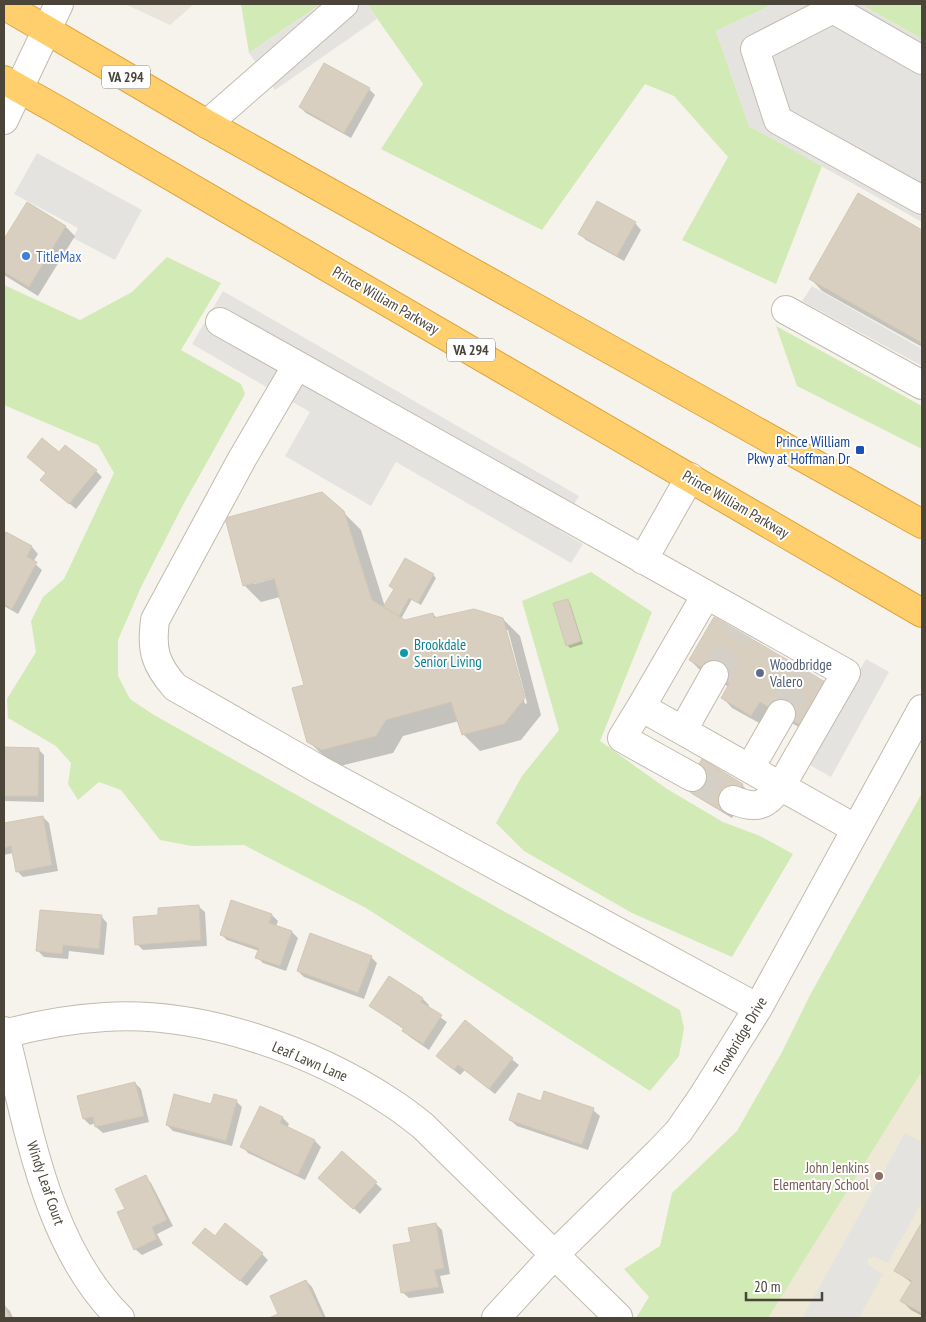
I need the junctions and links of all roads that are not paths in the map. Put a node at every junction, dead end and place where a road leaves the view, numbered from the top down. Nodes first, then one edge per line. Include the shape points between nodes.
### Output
1 (59, 4) edge
2 (344, 4) edge
3 (4, 6) edge
4 (46, 30) junction
5 (922, 60) edge
6 (11, 85) edge
7 (4, 120) edge
8 (207, 124) junction
9 (922, 200) edge
10 (786, 310) dead end
11 (220, 322) dead end
12 (297, 365) junction
13 (922, 385) edge
14 (690, 477) junction
15 (922, 524) edge
16 (644, 560) junction
17 (706, 595) junction
18 (922, 613) edge
19 (714, 675) tunnel mouth
20 (641, 706) junction
21 (922, 709) edge
22 (781, 714) tunnel mouth
23 (683, 730) junction
24 (750, 768) junction
25 (692, 777) tunnel mouth
26 (781, 786) junction
27 (734, 800) tunnel mouth
28 (856, 829) junction
29 (758, 1008) junction
30 (4, 1033) edge
31 (554, 1255) junction
32 (618, 1317) dead end
33 (120, 1318) edge
34 (496, 1318) edge

1 - 4 street
2 - 8 street
3 - 4 highway, VA 294
4 - 6 street
4 - 8 highway, VA 294
5 - 9 street via 833,9 755,49 778,120
6 - 7 street
6 - 14 highway, Prince William Parkway / VA 294
8 - 15 highway, VA 294
10 - 13 street
11 - 12 street
12 - 16 street
12 - 29 street via 242,458 155,620 152,639 162,672 175,688 320,770
14 - 16 street
14 - 18 highway, Prince William Parkway / VA 294
16 - 17 street
17 - 20 street
17 - 26 street via 743,625 810,663 846,673
19 - 23 street
20 - 23 street
20 - 25 street via 622,738
21 - 28 street, Trowbridge Drive
22 - 24 street
23 - 24 street
24 - 26 street
26 - 27 street via 760,805 748,806
26 - 28 street
28 - 29 street, Trowbridge Drive
29 - 31 street, Trowbridge Drive via 679,1130
30 - 31 street, Leaf Lawn Lane via 106,1016 157,1018 251,1037 317,1061 385,1098 423,1126
30 - 33 street, Windy Leaf Court via 54,1211 85,1277 103,1302
31 - 32 street, Leaf Lawn Lane
31 - 34 street, Trowbridge Drive

